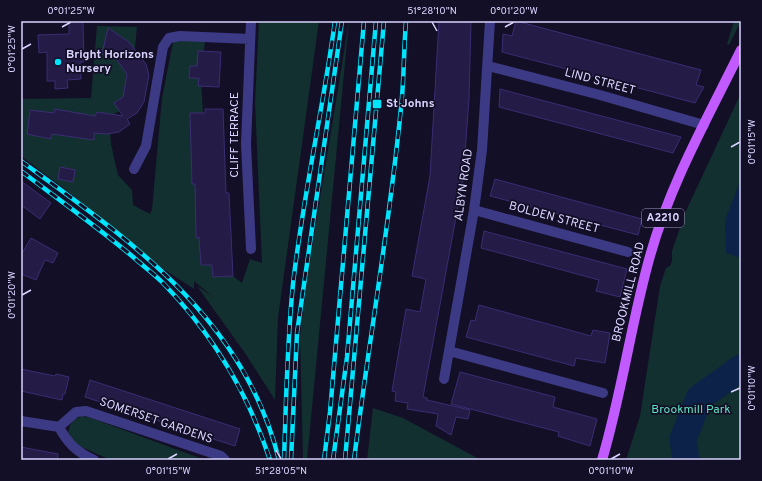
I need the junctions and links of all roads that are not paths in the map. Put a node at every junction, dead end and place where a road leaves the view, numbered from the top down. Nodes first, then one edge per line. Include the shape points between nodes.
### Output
1 (251, 21) edge
2 (490, 21) edge
3 (250, 39) junction
4 (741, 50) edge
5 (488, 66) junction
6 (704, 125) junction
7 (134, 169) dead end
8 (474, 210) junction
9 (251, 249) dead end
10 (628, 252) dead end
11 (449, 351) junction
12 (444, 379) dead end
13 (603, 393) dead end
14 (21, 421) edge
15 (60, 427) junction
16 (94, 460) edge
17 (225, 460) edge
18 (602, 460) edge

1 - 3 street, CLIFF TERRACE
2 - 5 street, ALBYN ROAD
3 - 7 street via 180,36 169,38 163,46 146,146
3 - 9 street, CLIFF TERRACE via 246,144
4 - 6 main road, BROOKMILL ROAD / A2210
5 - 6 street, LIND STREET
5 - 8 street, ALBYN ROAD via 482,150
6 - 18 main road, BROOKMILL ROAD / A2210 via 684,165 650,255 619,398
8 - 10 street, BOLDEN STREET
8 - 11 street, ALBYN ROAD
11 - 12 street, ALBYN ROAD
11 - 13 street
14 - 15 street
15 - 16 street via 66,441 83,455
15 - 17 street, SOMERSET GARDENS via 76,412 86,411 221,456

